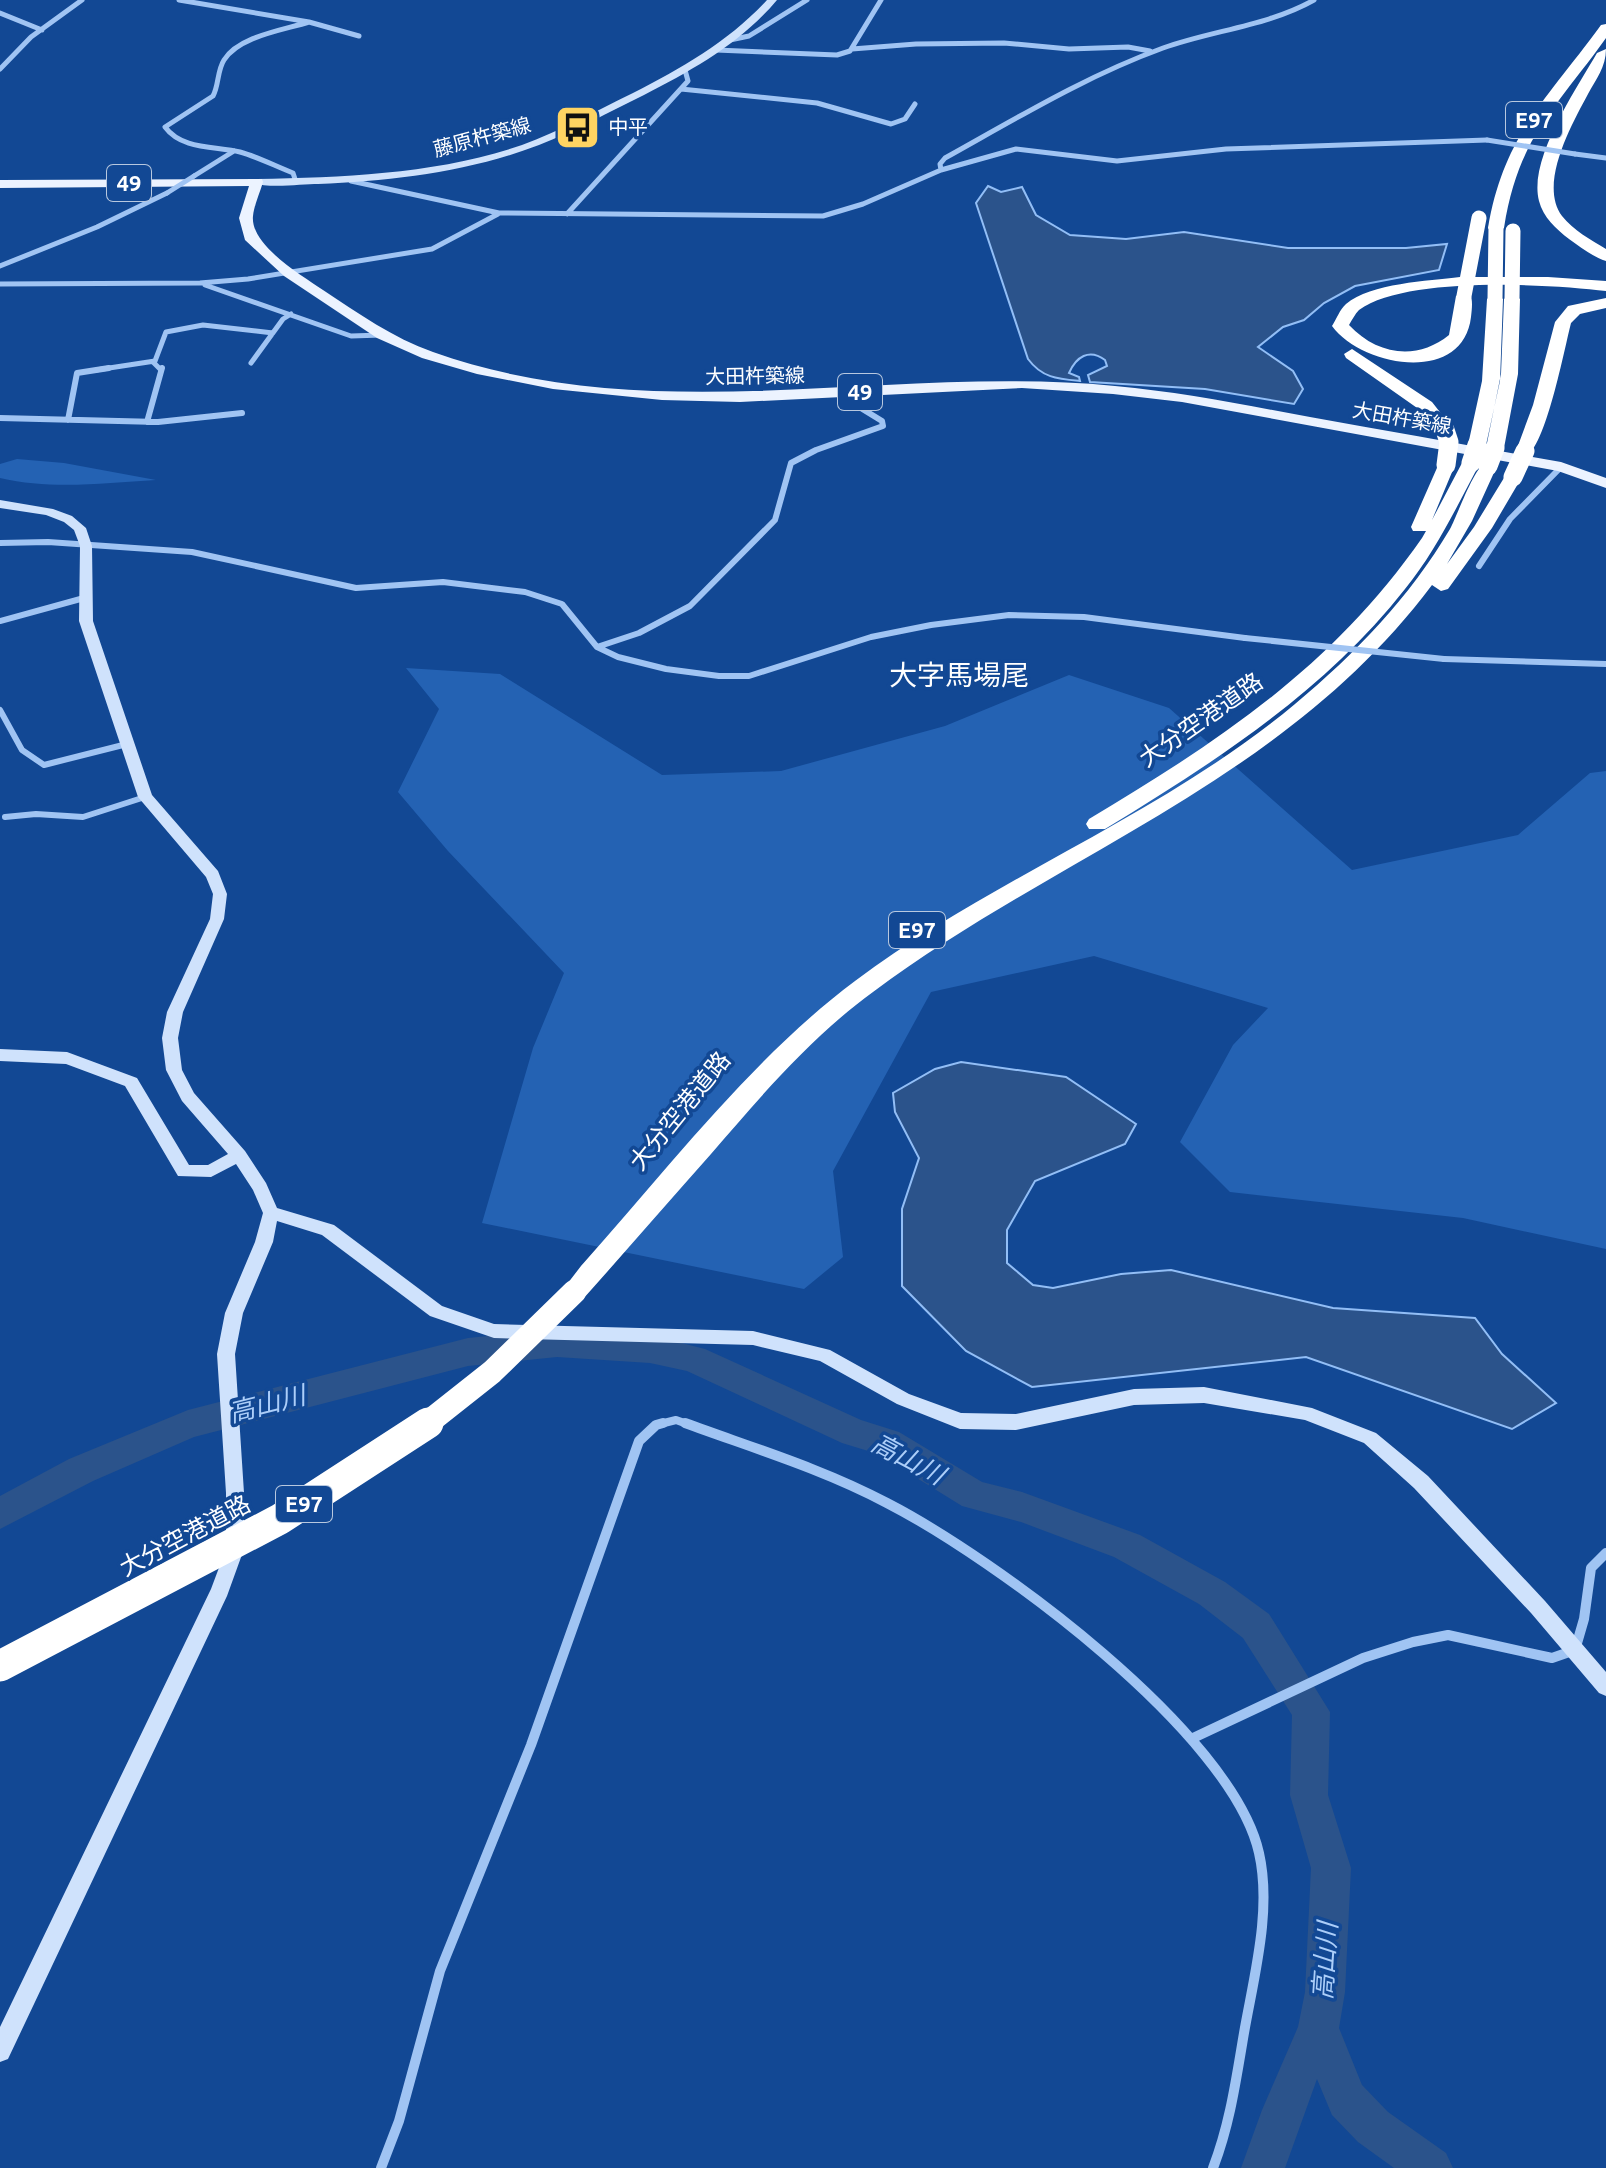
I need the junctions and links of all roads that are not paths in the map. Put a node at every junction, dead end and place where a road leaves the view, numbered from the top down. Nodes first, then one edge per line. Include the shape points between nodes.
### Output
1 (82, 0) edge
2 (179, 0) edge
3 (772, 0) edge
4 (807, 0) edge
5 (881, 0) edge
6 (1314, 0) edge
7 (0, 13) edge
8 (309, 22) junction
9 (1606, 28) edge
10 (42, 30) junction
11 (359, 36) dead end
12 (730, 40) junction
13 (852, 49) junction
14 (716, 50) junction
15 (1152, 51) junction
16 (1605, 52) edge
17 (0, 69) edge
18 (685, 70) junction
19 (1558, 87) junction
20 (681, 89) junction
21 (915, 104) dead end
22 (235, 151) junction
23 (1606, 158) edge
24 (941, 170) junction
25 (351, 181) junction
26 (257, 182) junction
27 (296, 182) junction
28 (0, 184) edge
29 (499, 213) junction
30 (567, 214) junction
31 (1504, 230) junction
32 (1606, 256) edge
33 (0, 266) edge
34 (289, 273) junction
35 (200, 283) junction
36 (0, 284) edge
37 (1606, 284) edge
38 (1606, 303) edge
39 (291, 314) junction
40 (273, 333) junction
41 (382, 335) junction
42 (153, 362) junction
43 (251, 363) dead end
44 (845, 393) junction
45 (242, 413) dead end
46 (0, 418) edge
47 (68, 420) junction
48 (147, 422) junction
49 (1483, 456) junction
50 (1561, 467) junction
51 (1606, 483) edge
52 (0, 504) edge
53 (0, 543) edge
54 (86, 546) junction
55 (1479, 566) dead end
56 (84, 598) junction
57 (0, 621) edge
58 (597, 647) junction
59 (1335, 655) junction
60 (1606, 664) edge
61 (0, 710) edge
62 (127, 744) junction
63 (1246, 751) junction
64 (145, 797) junction
65 (2, 817) edge
66 (0, 1055) edge
67 (239, 1155) junction
68 (271, 1213) junction
69 (574, 1292) junction
70 (1606, 1553) edge
71 (1575, 1650) junction
72 (0, 1666) edge
73 (1606, 1687) edge
74 (1191, 1739) junction
75 (0, 2051) edge
76 (381, 2168) edge
77 (1213, 2168) edge

1 - 10 street
2 - 8 street
3 - 12 street, 藤原杵築線
4 - 12 street via 749,36
5 - 13 street
6 - 15 street via 1291,13
7 - 10 street
8 - 11 street
8 - 22 street via 242,45 224,60 213,96 165,127 204,147
9 - 19 highway, 大分空港道路 / E97
10 - 17 street
12 - 14 street, 藤原杵築線
13 - 14 street via 837,55
13 - 15 street via 982,43
14 - 18 street, 藤原杵築線
15 - 24 street via 1104,70 1001,126 945,158
16 - 31 highway, 大分空港道路 / E97 via 1548,124
16 - 32 highway via 1558,138 1546,184 1552,214
18 - 20 street via 688,81
18 - 25 street, 藤原杵築線 via 521,148 454,166
19 - 31 highway, 大分空港道路 / E97 via 1516,151 1505,182
19 - 37 highway, bridge via 1516,133 1482,207 1464,296 1462,322 1457,337 1433,353 1391,356 1348,338 1340,326 1345,312 1355,305 1435,284 1525,279
20 - 21 street via 817,103 891,124 905,119
20 - 30 street
22 - 27 street via 293,173
22 - 33 street, bridge via 167,193
23 - 24 street, bridge via 1487,140 1226,149 1135,161 1016,149
24 - 30 street via 823,216
25 - 27 street, 藤原杵築線
25 - 29 street
26 - 27 street, 藤原杵築線
26 - 28 main road, 49
26 - 34 main road, 大田杵築線 / 49 via 246,218 252,240
29 - 30 street
29 - 34 street via 432,249
31 - 49 highway, 大分空港道路 / E97, bridge via 1504,299 1512,358 1505,410
34 - 35 street
34 - 41 main road, 大田杵築線 / 49
35 - 36 street
35 - 39 street
37 - 59 highway, bridge via 1571,275 1443,280 1378,291 1338,305 1328,323 1344,349 1426,406 1449,442 1446,465 1409,551
38 - 63 highway, bridge via 1574,310 1563,322 1542,405 1513,477 1471,546 1433,594 1338,685
39 - 40 street
39 - 41 street via 351,336
40 - 42 street via 203,325 166,332
40 - 43 street
41 - 44 main road, 大田杵築線 / 49 via 452,363 553,385 662,396
42 - 47 street via 77,373
42 - 48 street via 162,374
44 - 50 main road, 大田杵築線 / 49 via 1022,384 1113,390
44 - 58 street via 883,426 791,463 775,520 690,606 639,633
45 - 48 street
46 - 47 street
47 - 48 street
49 - 59 highway, 大分空港道路 / E97 via 1411,567
49 - 63 highway, 大分空港道路 / E97 via 1459,530 1408,603 1330,683
50 - 51 main road, 大田杵築線 / 49
50 - 55 street via 1510,519
52 - 54 street via 68,519 80,528
53 - 54 street
54 - 56 street
54 - 58 street via 192,552 356,588 443,582 548,597 570,611
56 - 57 street
56 - 62 street via 86,621
58 - 60 street, bridge via 666,669 734,676 764,672 871,637 1009,615 1084,617 1444,659
59 - 69 highway, 大分空港道路 / E97 via 1200,760 940,916 833,992 738,1086
61 - 62 street via 12,739 44,765
62 - 64 street
63 - 69 highway, 大分空港道路 / E97 via 1179,796 941,933 830,1013 732,1113
64 - 65 street via 83,817
64 - 67 street via 213,875 220,894 217,919 175,1012 170,1038 174,1070 188,1097
66 - 67 street via 67,1058 131,1082 184,1171 211,1171
67 - 68 street
68 - 71 street via 328,1230 436,1311 494,1331 753,1338 824,1355 903,1399 960,1421 1016,1422 1134,1397 1204,1395 1306,1413 1370,1438 1421,1482
68 - 75 street via 234,1313 226,1354 235,1549
69 - 72 highway, 大分空港道路 / E97, bridge via 498,1367 373,1462 208,1560
70 - 71 street via 1591,1568
71 - 73 street
71 - 74 street via 1552,1658 1448,1635 1413,1642 1363,1658
74 - 76 street via 1109,1656 1042,1602 909,1515 842,1482 676,1420 656,1425 639,1441 531,1745 440,1971
74 - 77 street via 1226,1787 1259,1852 1261,1898 1250,2000 1228,2128

